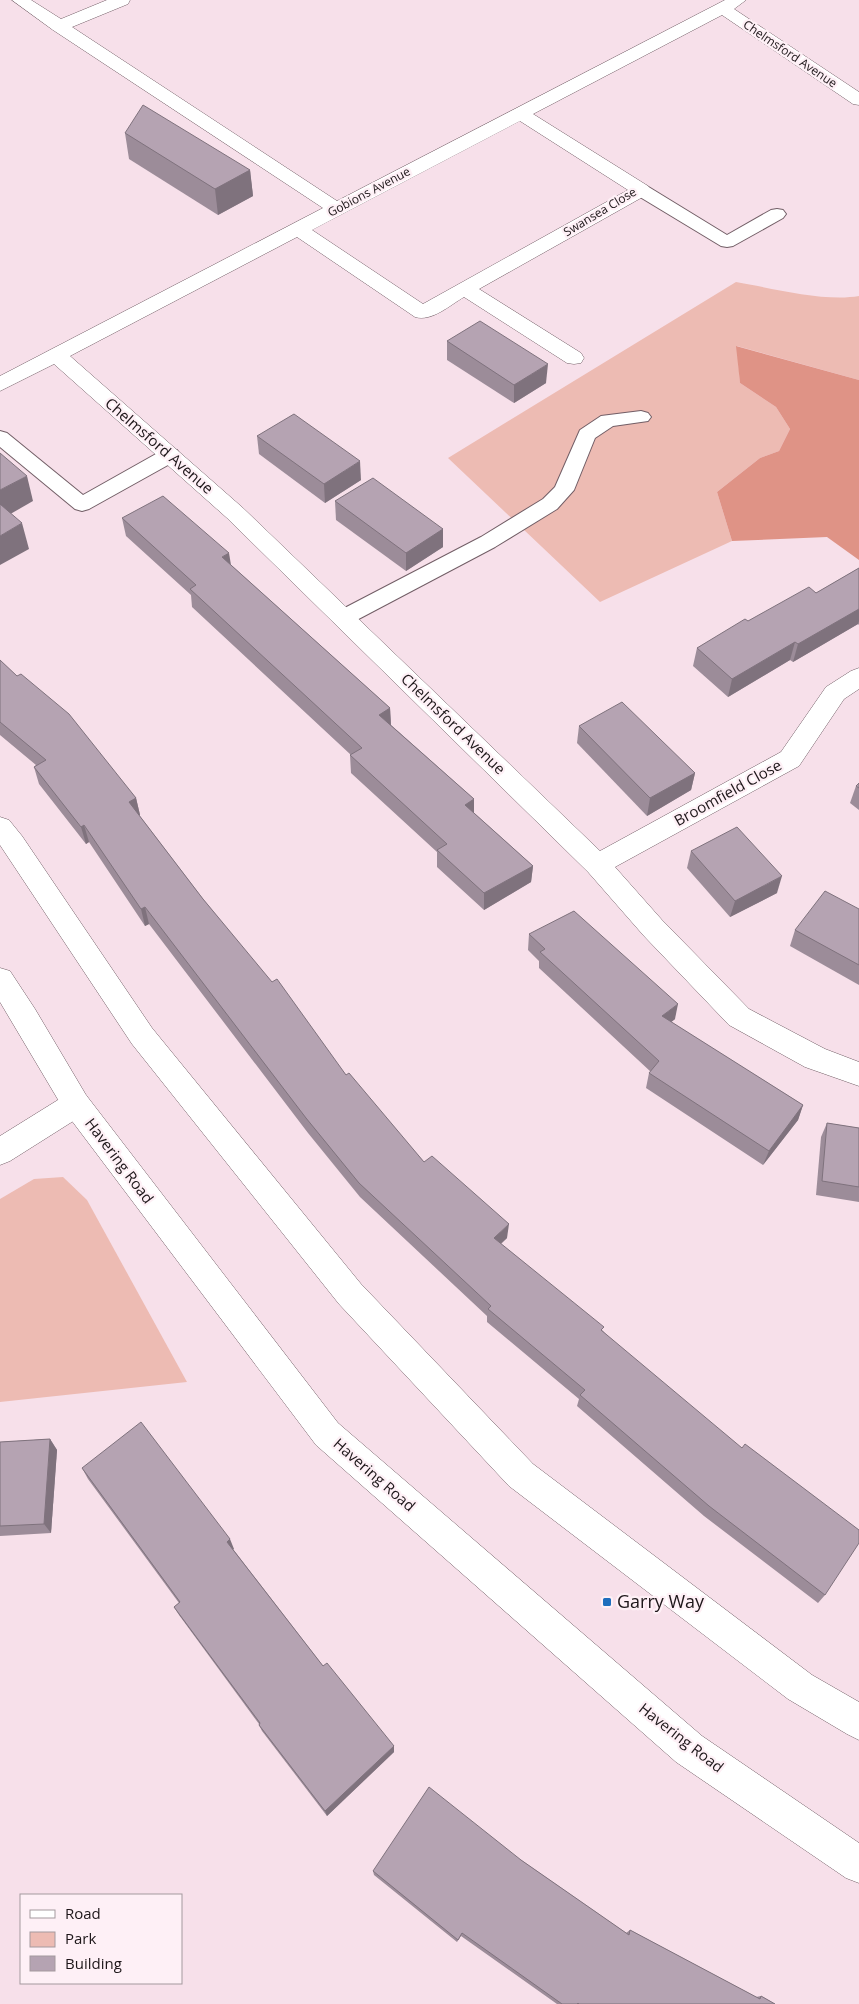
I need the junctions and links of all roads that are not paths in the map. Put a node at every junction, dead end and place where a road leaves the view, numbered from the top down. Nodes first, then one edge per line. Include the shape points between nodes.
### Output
1 (20, 0) edge
2 (122, 0) edge
3 (730, 4) edge
4 (59, 26) junction
5 (859, 100) edge
6 (520, 113) junction
7 (641, 190) junction
8 (337, 209) junction
9 (777, 214) dead end
10 (298, 229) junction
11 (465, 289) junction
12 (56, 355) junction
13 (574, 358) dead end
14 (0, 384) edge
15 (641, 417) dead end
16 (0, 437) edge
17 (170, 455) junction
18 (343, 618) junction
19 (859, 677) edge
20 (0, 827) edge
21 (597, 865) junction
22 (0, 979) edge
23 (859, 1074) edge
24 (76, 1104) junction
25 (0, 1152) edge
26 (859, 1722) edge
27 (859, 1865) edge

1 - 4 street
2 - 4 street
3 - 5 street, Chelmsford Avenue
3 - 6 street, Gobions Avenue
4 - 8 street
6 - 7 street, Swansea Close
6 - 8 street, Gobions Avenue
7 - 9 lane via 727,242
7 - 11 street, Swansea Close
8 - 10 street, Gobions Avenue
10 - 11 street, Swansea Close via 422,313
10 - 12 street, Gobions Avenue
11 - 13 street
12 - 14 street, Gobions Avenue
12 - 17 street, Chelmsford Avenue
15 - 18 lane via 608,420 587,434 564,490 550,504 488,542
16 - 17 lane via 82,504
17 - 18 street, Chelmsford Avenue via 236,513
18 - 21 street, Chelmsford Avenue
19 - 21 street, Broomfield Close via 835,693 790,759
20 - 26 street via 142,1036 350,1294 522,1475 800,1688
21 - 23 street, Chelmsford Avenue via 739,1017 814,1058
22 - 24 street, Havering Road
24 - 25 street
24 - 27 street, Havering Road via 327,1434 689,1749

